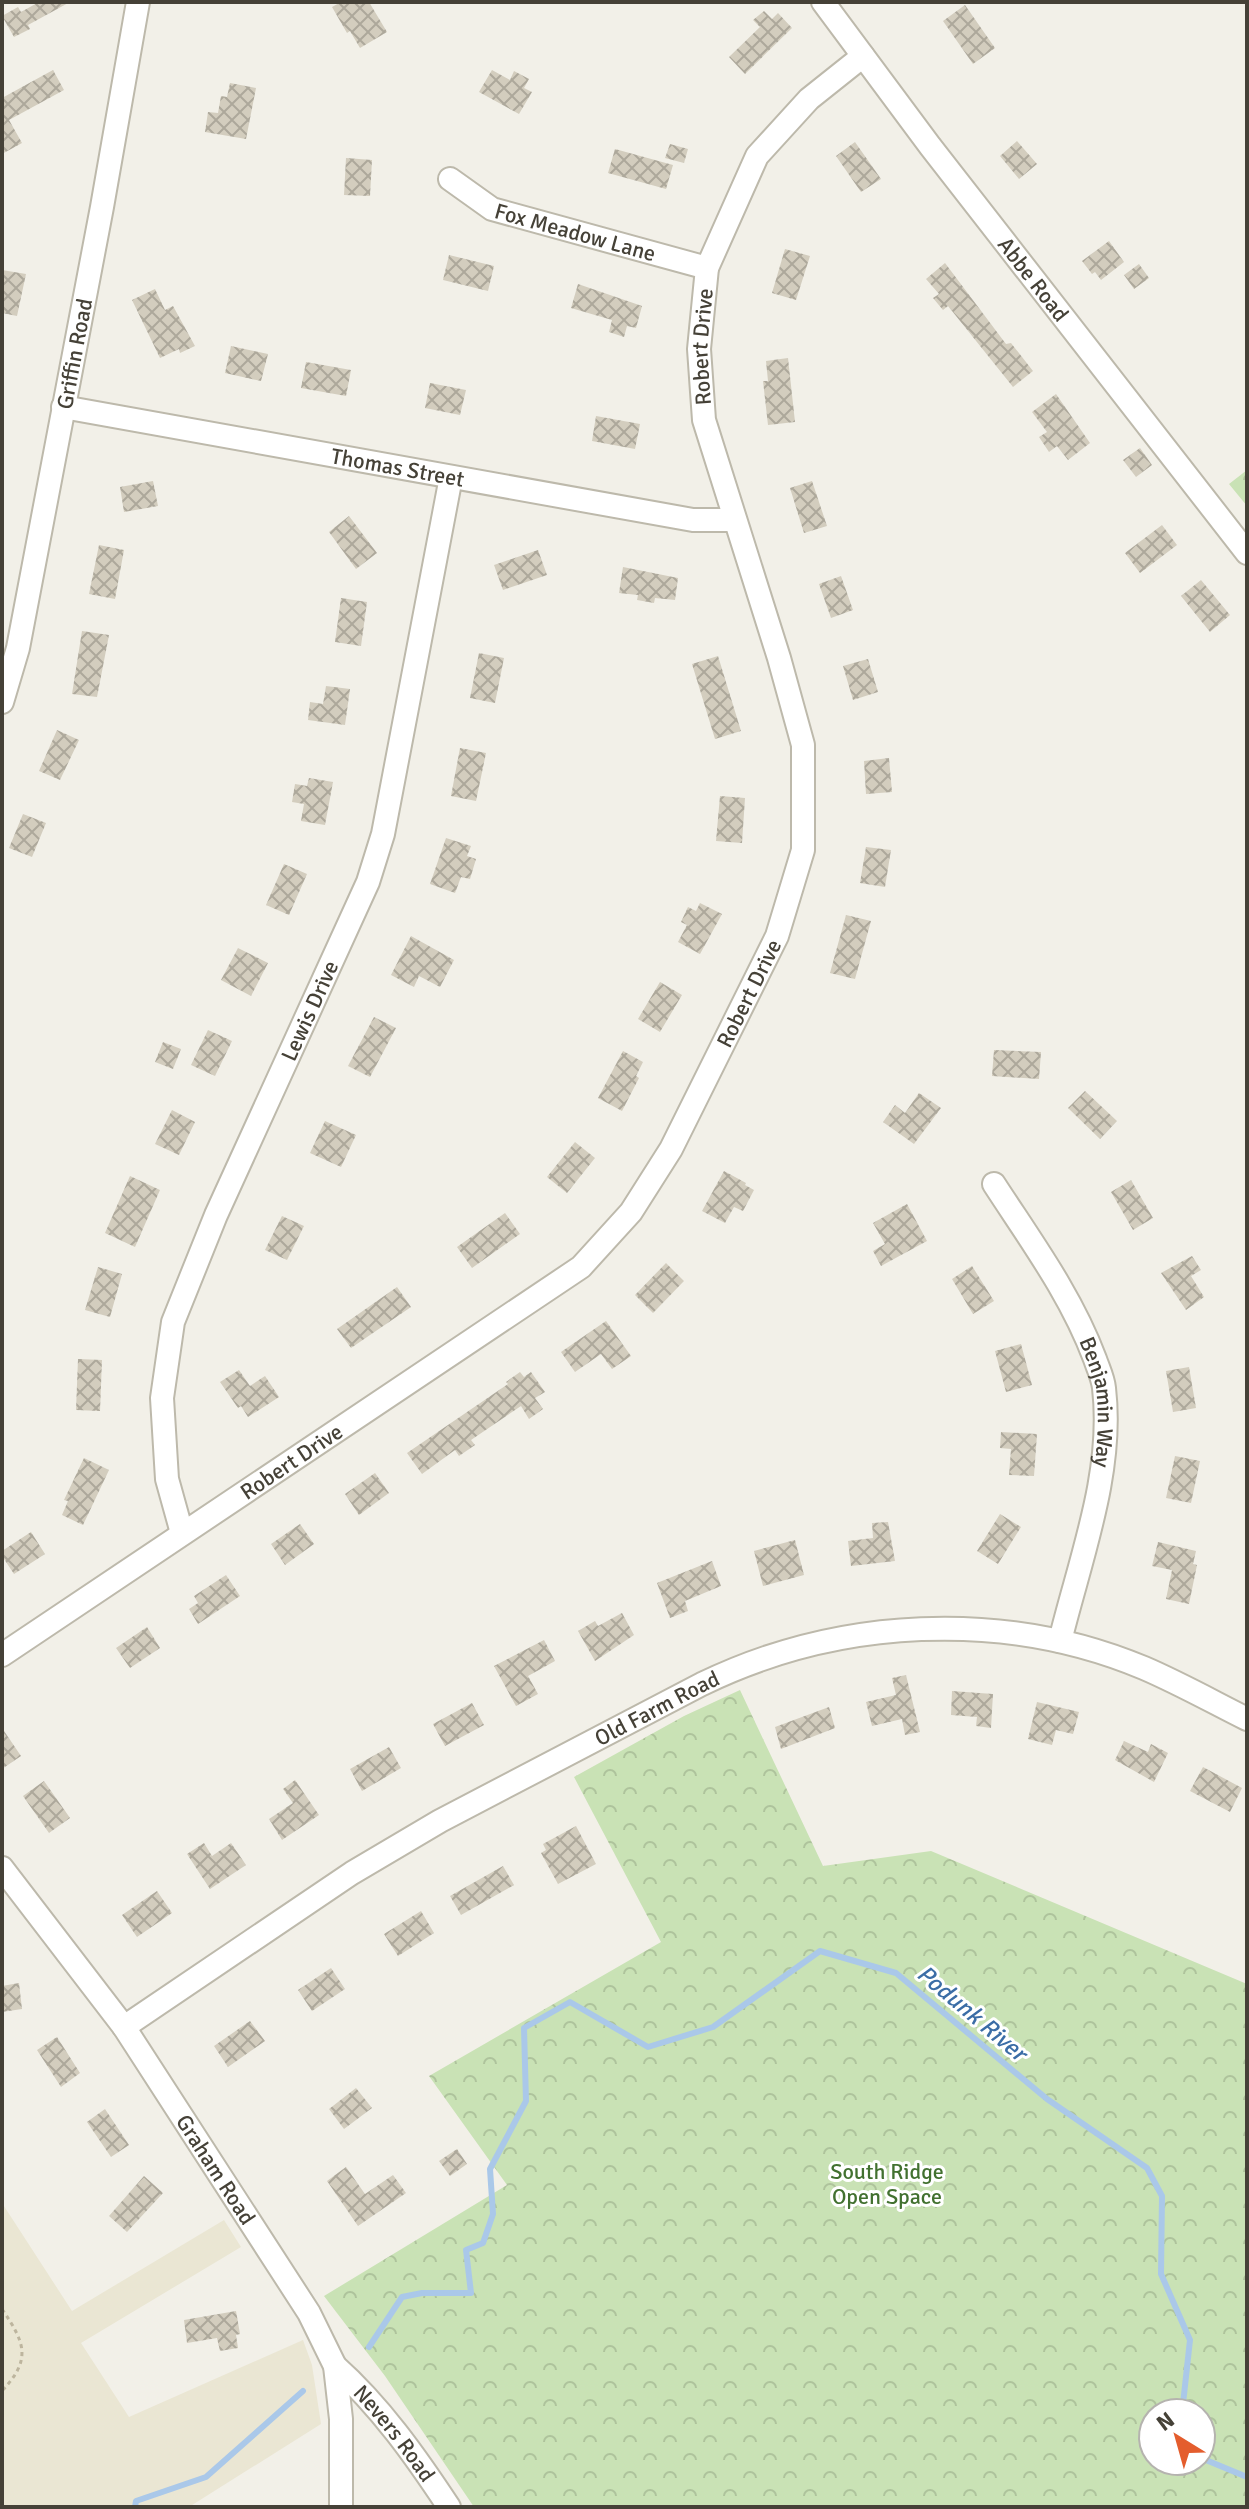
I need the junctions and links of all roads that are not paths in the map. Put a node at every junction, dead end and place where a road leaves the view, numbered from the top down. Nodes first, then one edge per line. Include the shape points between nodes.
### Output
1 (138, 2) edge
2 (823, 2) edge
3 (863, 56) junction
4 (450, 179) dead end
5 (707, 268) junction
6 (63, 407) junction
7 (451, 477) junction
8 (734, 520) junction
9 (1247, 553) edge
10 (2, 702) edge
11 (994, 1184) dead end
12 (182, 1533) junction
13 (1060, 1641) junction
14 (2, 1655) edge
15 (1247, 1719) edge
16 (2, 1868) edge
17 (124, 2027) junction
18 (335, 2366) junction
19 (341, 2507) edge
20 (449, 2507) edge

1 - 6 street, Griffin Road
2 - 3 street, Abbe Road
3 - 5 street, Robert Drive via 809,99 757,156
3 - 9 street, Abbe Road
4 - 5 street, Fox Meadow Lane via 492,209
5 - 8 street, Robert Drive via 699,349 704,420
6 - 7 street, Thomas Street
6 - 10 street, Griffin Road via 18,648
7 - 8 street, Thomas Street via 693,520
7 - 12 street, Lewis Drive via 383,834 368,882 216,1215 173,1322 162,1398 167,1479
8 - 12 street, Robert Drive via 803,745 803,850 777,936 671,1149 631,1212 581,1267
11 - 13 street, Benjamin Way via 1083,1327 1104,1386 1104,1458
12 - 14 street, Robert Drive
13 - 15 street, Old Farm Road via 1143,1667
13 - 17 street, Old Farm Road via 977,1629 854,1634 728,1671 440,1821 352,1873
16 - 17 street, Graham Road
17 - 18 street, Graham Road via 309,2313
18 - 19 street, Graham Road
18 - 20 street, Nevers Road via 361,2390

